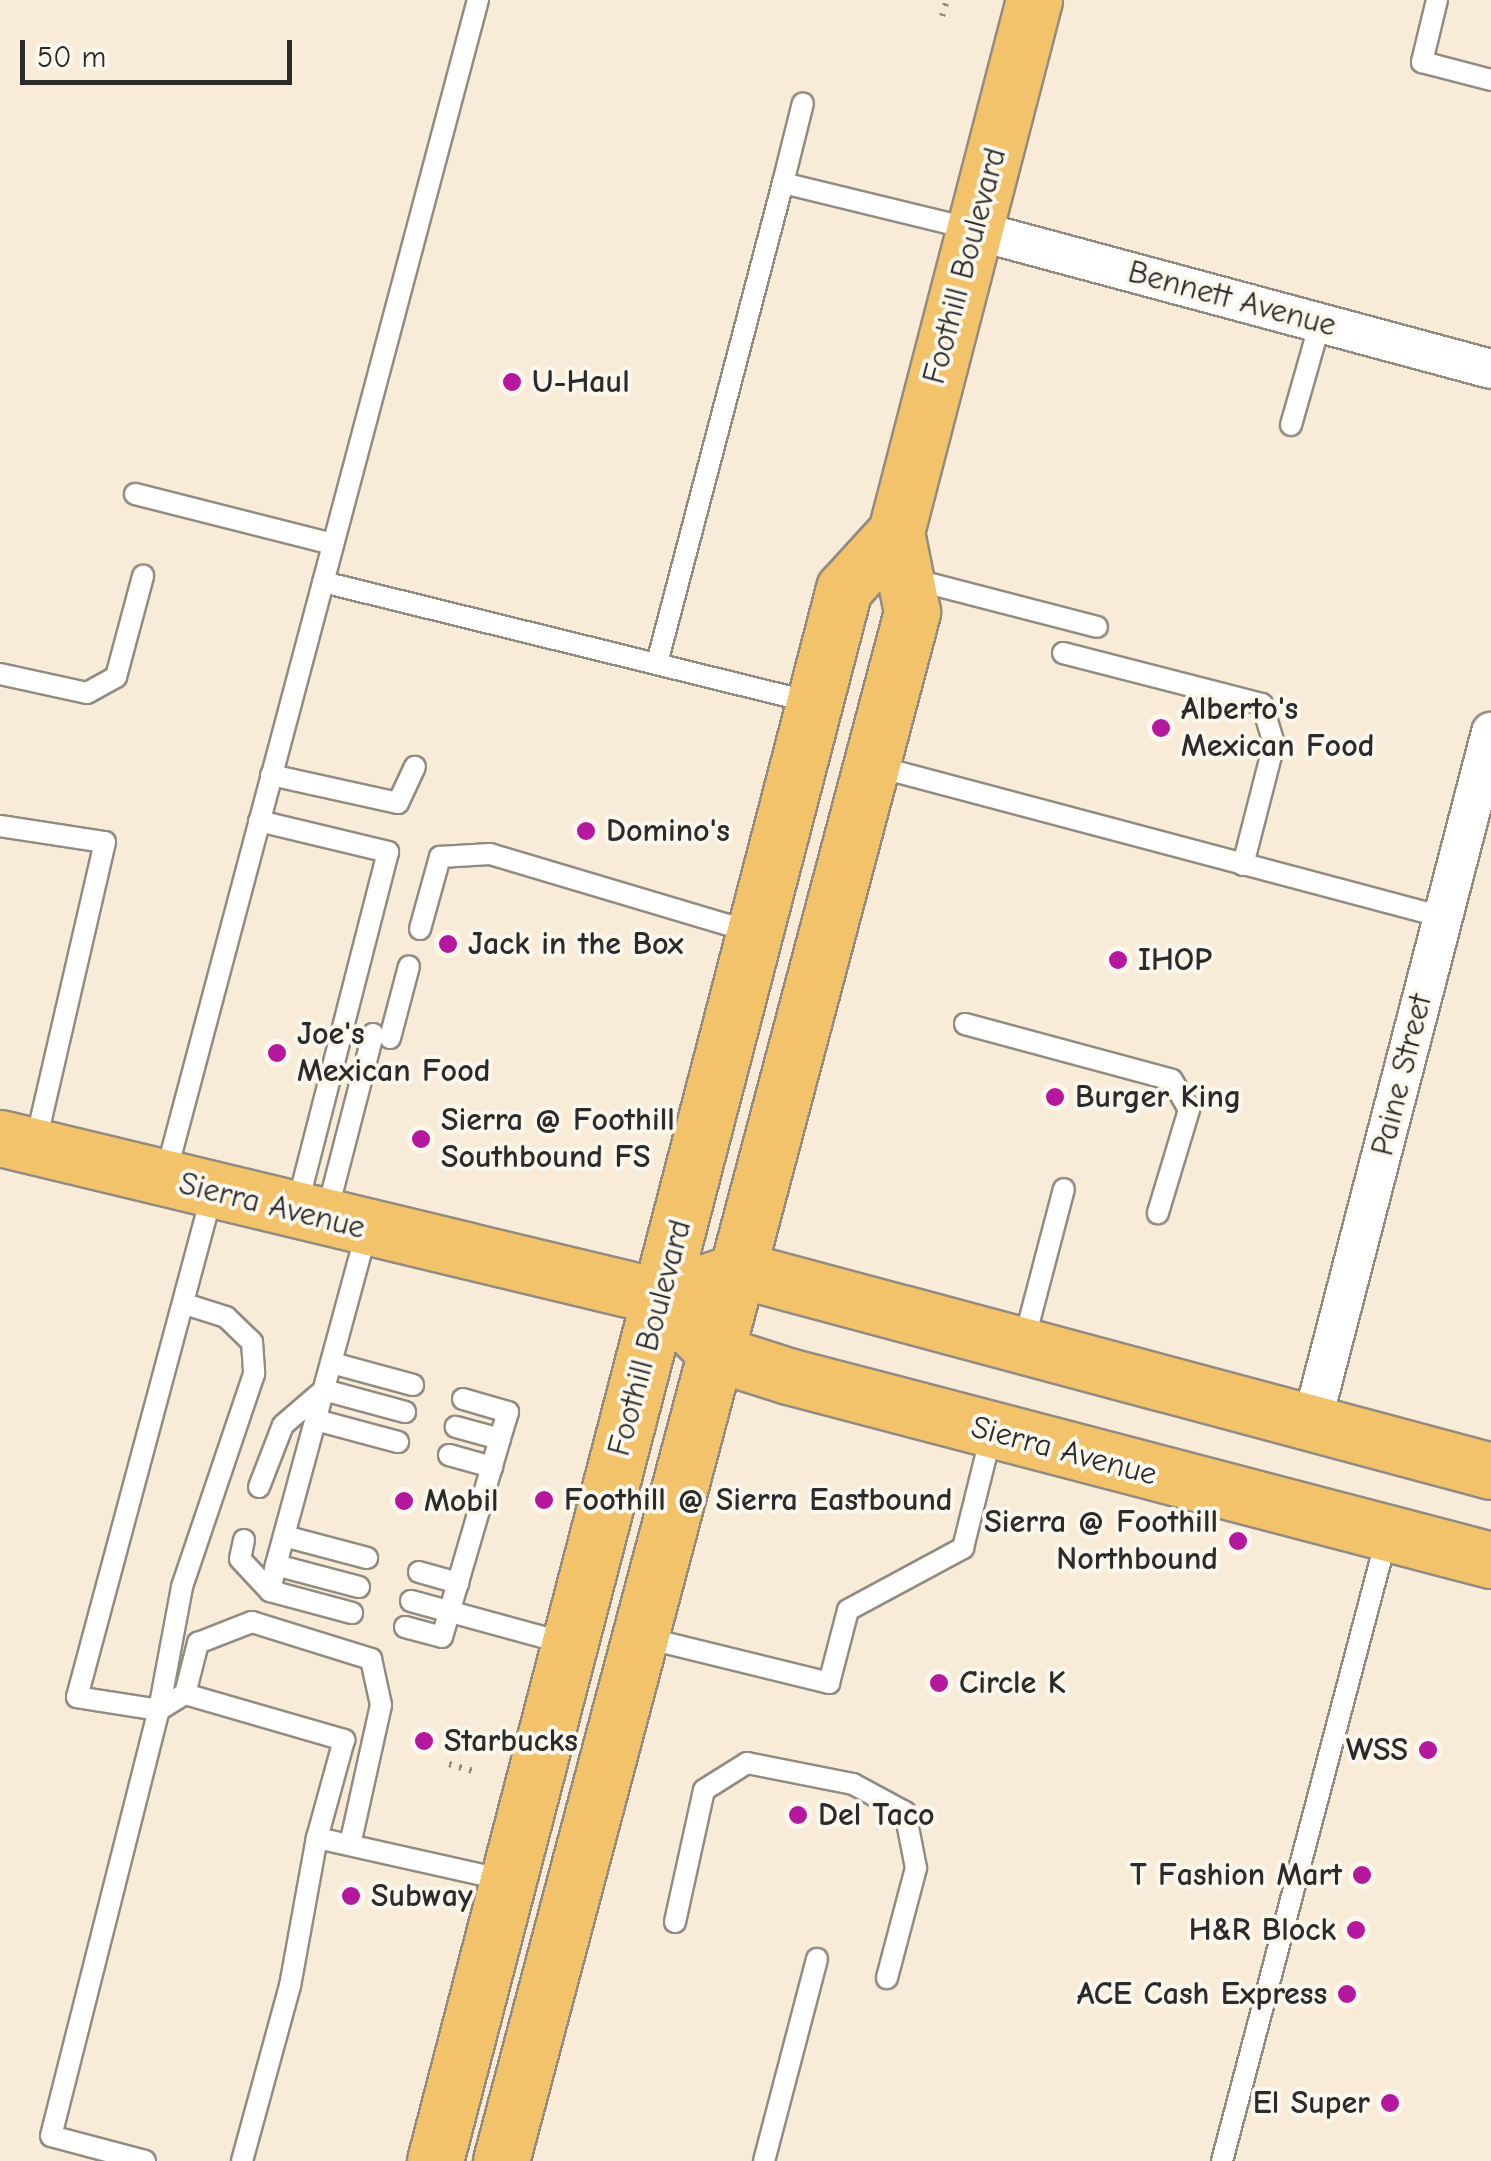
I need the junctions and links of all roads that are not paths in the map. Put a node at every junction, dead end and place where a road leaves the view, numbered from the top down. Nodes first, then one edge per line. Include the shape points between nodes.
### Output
1 (478, 0) edge
2 (1034, 0) edge
3 (1437, 0) edge
4 (1491, 80) edge
5 (803, 102) dead end
6 (782, 182) junction
7 (974, 230) junction
8 (1320, 323) junction
9 (1491, 369) edge
10 (1292, 425) dead end
11 (135, 494) dead end
12 (333, 544) junction
13 (901, 555) junction
14 (144, 576) dead end
15 (323, 582) junction
16 (1097, 627) dead end
17 (1063, 653) dead end
18 (657, 663) junction
19 (0, 674) edge
20 (814, 703) junction
21 (1491, 732) edge
22 (415, 766) dead end
23 (872, 766) junction
24 (272, 775) junction
25 (259, 820) junction
26 (0, 826) edge
27 (1243, 866) junction
28 (1443, 917) junction
29 (420, 928) dead end
30 (754, 932) junction
31 (410, 966) dead end
32 (964, 1024) dead end
33 (17, 1142) edge
34 (188, 1185) junction
35 (1064, 1188) dead end
36 (1158, 1213) dead end
37 (329, 1221) junction
38 (741, 1270) junction
39 (661, 1297) junction
40 (185, 1304) junction
41 (1024, 1341) junction
42 (716, 1353) junction
43 (332, 1363) junction
44 (413, 1385) dead end
45 (324, 1390) junction
46 (464, 1399) dead end
47 (405, 1412) dead end
48 (1312, 1418) junction
49 (316, 1420) junction
50 (456, 1426) dead end
51 (992, 1432) junction
52 (500, 1439) junction
53 (398, 1442) dead end
54 (449, 1456) dead end
55 (492, 1467) junction
56 (1491, 1471) edge
57 (258, 1486) dead end
58 (1387, 1534) junction
59 (284, 1536) junction
60 (244, 1540) dead end
61 (367, 1558) dead end
62 (1491, 1560) edge
63 (276, 1564) junction
64 (419, 1572) dead end
65 (458, 1583) junction
66 (359, 1587) dead end
67 (270, 1591) junction
68 (411, 1602) dead end
69 (449, 1612) junction
70 (352, 1613) dead end
71 (405, 1627) dead end
72 (639, 1636) junction
73 (570, 1644) junction
74 (186, 1694) junction
75 (159, 1710) junction
76 (316, 1838) junction
77 (350, 1845) junction
78 (508, 1881) junction
79 (675, 1922) dead end
80 (817, 1959) dead end
81 (886, 1978) dead end
82 (145, 2161) edge
83 (242, 2161) edge
84 (435, 2161) edge
85 (501, 2161) edge
86 (764, 2161) edge
87 (1222, 2161) edge

1 - 12 lane
2 - 7 main road, Foothill Boulevard
3 - 4 lane via 1422,62
5 - 6 lane
6 - 7 lane
6 - 18 lane
7 - 8 street, Bennett Avenue
7 - 13 main road, Foothill Boulevard
8 - 9 street, Bennett Avenue
8 - 10 lane
11 - 12 lane
12 - 15 lane
13 - 16 lane
13 - 20 main road, Foothill Boulevard via 844,590
13 - 23 main road, Foothill Boulevard via 912,612
14 - 19 lane via 116,677 87,693
15 - 18 lane
15 - 24 lane
17 - 27 lane via 1262,704 1274,744
18 - 20 lane
20 - 30 main road, Foothill Boulevard
21 - 28 street, Paine Street
22 - 24 lane via 398,804
23 - 27 lane
23 - 38 main road, Foothill Boulevard
24 - 25 lane
25 - 34 lane
25 - 37 lane via 388,852
26 - 33 lane via 105,842
27 - 28 lane
28 - 48 street, Paine Street
29 - 30 lane via 440,857 490,854 592,892
30 - 39 main road, Foothill Boulevard
31 - 37 lane via 382,1036
32 - 36 lane via 1172,1080 1189,1110
33 - 34 main road, Sierra Avenue
34 - 37 main road, Sierra Avenue
34 - 40 lane
35 - 41 lane
37 - 39 main road, Sierra Avenue
37 - 43 lane
38 - 39 main road
38 - 41 main road
38 - 42 main road, Foothill Boulevard
39 - 42 main road, Sierra Avenue
39 - 73 main road, Foothill Boulevard
40 - 75 lane via 226,1317 252,1342 254,1374 182,1588
40 - 75 lane via 77,1697
41 - 48 main road
42 - 51 main road, Sierra Avenue
42 - 72 main road, Foothill Boulevard
43 - 44 lane
43 - 45 lane
45 - 47 lane
45 - 49 lane
45 - 57 lane via 283,1425
46 - 52 lane via 508,1412
48 - 56 main road
49 - 53 lane
49 - 59 lane
50 - 52 lane
51 - 58 main road, Sierra Avenue
51 - 72 lane via 963,1548 848,1610 829,1682
52 - 55 lane
54 - 55 lane
55 - 65 lane
58 - 62 main road, Sierra Avenue
58 - 87 lane
59 - 61 lane
59 - 63 lane
60 - 67 lane via 240,1559
63 - 66 lane
63 - 67 lane
64 - 65 lane
65 - 69 lane
67 - 70 lane
68 - 69 lane
69 - 71 lane via 442,1637
69 - 73 lane
72 - 85 main road, Foothill Boulevard
73 - 78 main road, Foothill Boulevard
74 - 75 lane
74 - 76 lane via 344,1740
74 - 77 lane via 198,1643 252,1622 371,1659 381,1705
75 - 82 lane via 51,2136
76 - 77 lane
76 - 83 lane via 290,1986
77 - 78 lane
78 - 84 main road, Foothill Boulevard
79 - 81 lane via 704,1790 746,1762 853,1784 905,1812 916,1868
80 - 86 lane

